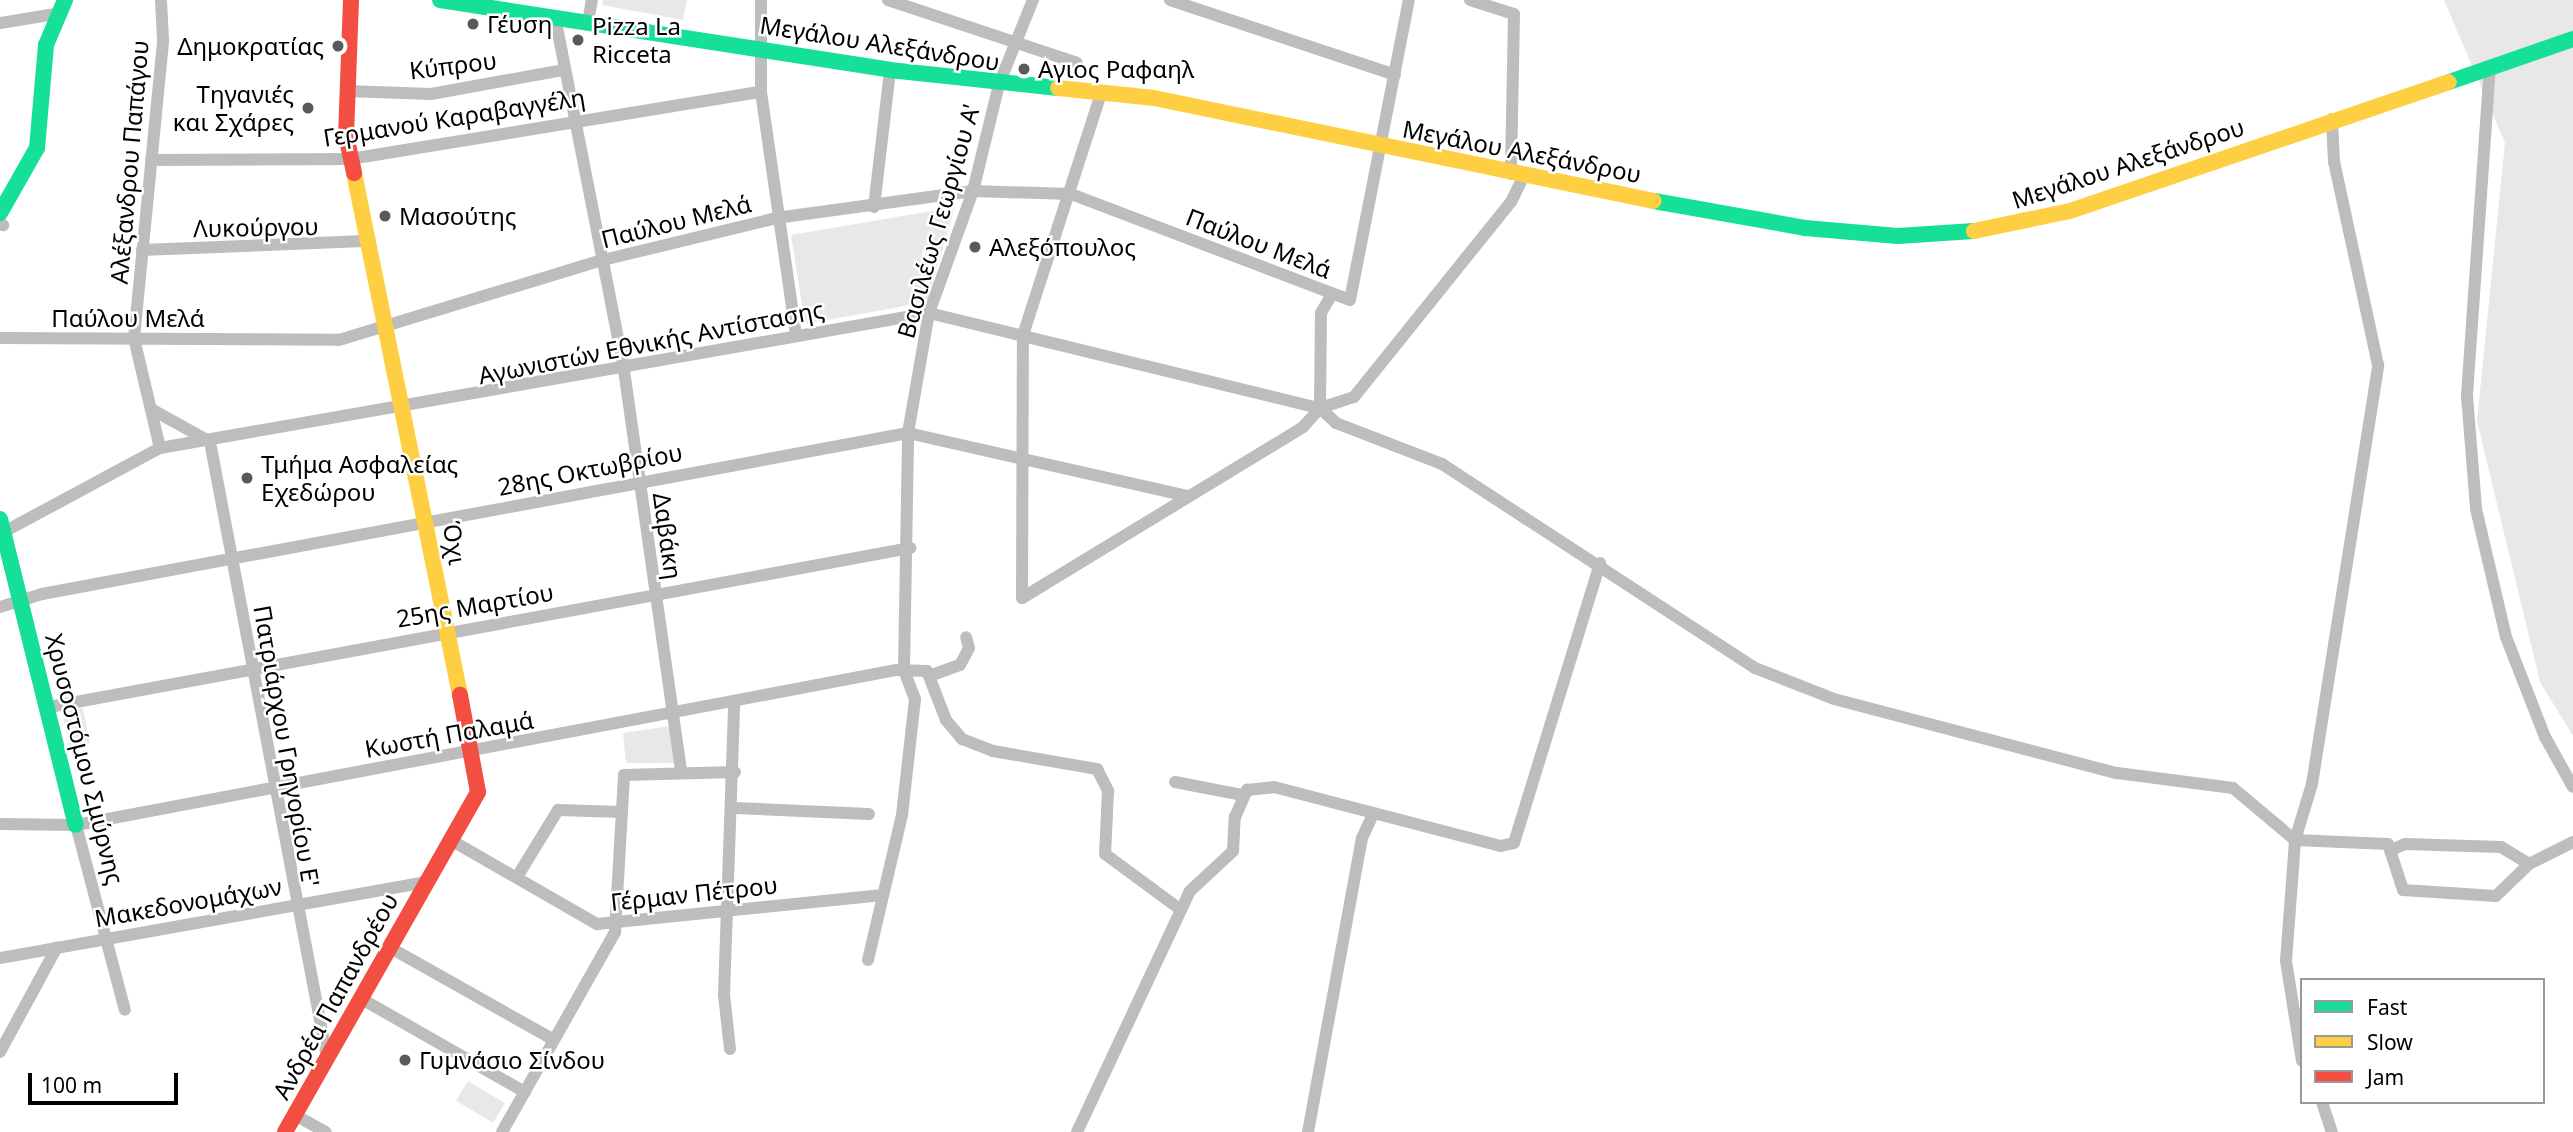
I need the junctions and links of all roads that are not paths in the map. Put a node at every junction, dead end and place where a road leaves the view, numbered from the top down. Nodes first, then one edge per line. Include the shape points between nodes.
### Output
1 (161, 0) edge
2 (351, 0) edge
3 (440, 0) edge
4 (592, 0) edge
5 (761, 0) edge
6 (888, 0) edge
7 (1033, 0) edge
8 (1170, 0) edge
9 (1409, 0) edge
10 (1470, 0) edge
11 (65, 6) edge
12 (555, 17) junction
13 (588, 22) junction
14 (0, 23) edge
15 (2573, 39) edge
16 (1019, 43) junction
17 (758, 48) junction
18 (1077, 64) dead end
19 (2490, 66) junction
20 (563, 70) junction
21 (890, 70) junction
22 (1395, 75) junction
23 (999, 84) junction
24 (346, 91) junction
25 (761, 92) junction
26 (1101, 93) junction
27 (574, 119) junction
28 (2332, 119) junction
29 (1385, 148) junction
30 (350, 159) junction
31 (151, 160) junction
32 (1517, 176) junction
33 (973, 191) junction
34 (1071, 194) junction
35 (874, 207) junction
36 (776, 218) junction
37 (1, 223) edge
38 (370, 241) junction
39 (142, 250) junction
40 (603, 260) junction
41 (1332, 293) junction
42 (929, 313) junction
43 (388, 328) junction
44 (796, 334) junction
45 (1023, 335) junction
46 (0, 338) edge
47 (134, 338) junction
48 (624, 370) junction
49 (405, 408) junction
50 (1320, 408) junction
51 (151, 409) junction
52 (908, 433) junction
53 (210, 442) junction
54 (160, 447) junction
55 (1018, 456) junction
56 (639, 480) junction
57 (1188, 495) junction
58 (429, 521) junction
59 (1, 529) edge
60 (910, 548) junction
61 (231, 557) junction
62 (1600, 563) junction
63 (656, 593) junction
64 (22, 599) junction
65 (0, 607) edge
66 (446, 632) junction
67 (966, 637) dead end
68 (253, 667) junction
69 (904, 670) junction
70 (932, 675) junction
71 (734, 705) junction
72 (49, 707) junction
73 (672, 716) junction
74 (472, 751) junction
75 (735, 772) junction
76 (681, 773) junction
77 (1175, 782) dead end
78 (2573, 787) edge
79 (275, 788) junction
80 (1242, 795) junction
81 (735, 808) junction
82 (622, 812) junction
83 (869, 814) dead end
84 (1373, 814) junction
85 (0, 824) edge
86 (76, 825) junction
87 (449, 839) junction
88 (2295, 840) junction
89 (2573, 842) edge
90 (2391, 850) junction
91 (2529, 863) junction
92 (517, 877) junction
93 (425, 882) junction
94 (881, 895) junction
95 (295, 905) junction
96 (729, 910) junction
97 (1181, 910) junction
98 (617, 920) junction
99 (104, 938) junction
100 (57, 947) junction
101 (389, 947) junction
102 (0, 958) edge
103 (868, 960) dead end
104 (360, 998) junction
105 (125, 1010) dead end
106 (554, 1040) junction
107 (2300, 1048) edge
108 (730, 1049) dead end
109 (0, 1052) edge
110 (327, 1057) junction
111 (525, 1092) junction
112 (2323, 1104) edge
113 (296, 1115) junction
114 (285, 1132) edge
115 (326, 1132) edge
116 (502, 1132) edge
117 (1077, 1132) edge
118 (1308, 1132) edge
119 (2332, 1132) edge

1 - 31 street, Αλέξανδρου Παπάγου
2 - 24 street
3 - 12 street, Μεγάλου Αλεξάνδρου
4 - 13 street
5 - 17 street
6 - 16 street
7 - 16 street, Βασιλέως Γεωργίου Α'
8 - 22 street
9 - 22 street
10 - 32 street via 1514,14
11 - 14 street
11 - 37 street via 54,29 47,150
12 - 13 street, Μεγάλου Αλεξάνδρου
12 - 20 street, Δαβάκη
13 - 17 street, Μεγάλου Αλεξάνδρου
15 - 19 street, Μεγάλου Αλεξάνδρου
16 - 18 street
16 - 23 street, Βασιλέως Γεωργίου Α'
17 - 21 street, Μεγάλου Αλεξάνδρου
17 - 25 street
19 - 28 street, Μεγάλου Αλεξάνδρου
19 - 78 street via 2468,373 2476,509 2506,637 2545,737
20 - 24 street, Κύπρου via 431,94
20 - 27 street, Δαβάκη
21 - 23 street, Μεγάλου Αλεξάνδρου
21 - 35 street
22 - 29 street
23 - 26 street, Μεγάλου Αλεξάνδρου
23 - 33 street, Βασιλέως Γεωργίου Α'
24 - 30 street
25 - 27 street, Γερμανού Καραβαγγέλη
25 - 36 street
26 - 29 street, Μεγάλου Αλεξάνδρου via 1154,98
26 - 34 street
27 - 30 street, Γερμανού Καραβαγγέλη
27 - 40 street, Δαβάκη
28 - 32 street, Μεγάλου Αλεξάνδρου via 2070,211 1952,234 1829,232
28 - 88 street via 2334,162 2378,365 2312,784
29 - 32 street, Μεγάλου Αλεξάνδρου
29 - 41 street, Παύλου Μελά via 1350,300
30 - 31 street, Γερμανού Καραβαγγέλη
30 - 38 street, Όχι
31 - 39 street, Αλέξανδρου Παπάγου
32 - 50 street via 1511,202 1354,397
33 - 34 street, Παύλου Μελά
33 - 35 street, Παύλου Μελά
33 - 42 street, Βασιλέως Γεωργίου Α'
34 - 41 street, Παύλου Μελά
34 - 45 street
35 - 36 street, Παύλου Μελά
36 - 40 street, Παύλου Μελά
36 - 44 street
38 - 39 street, Λυκούργου
38 - 43 street, Όχι
39 - 47 street, Αλέξανδρου Παπάγου
40 - 43 street, Παύλου Μελά
40 - 48 street, Δαβάκη
41 - 50 street via 1321,313
42 - 44 street, Αγωνιστών Εθνικής Αντίστασης
42 - 45 street, Αγωνιστών Εθνικής Αντίστασης
42 - 52 street, Βασιλέως Γεωργίου Α'
43 - 47 street, Παύλου Μελά via 338,340
43 - 49 street, Όχι
44 - 48 street, Αγωνιστών Εθνικής Αντίστασης
45 - 50 street, Αγωνιστών Εθνικής Αντίστασης
45 - 55 street
46 - 47 street, Παύλου Μελά
47 - 51 street, Αλέξανδρου Παπάγου
48 - 49 street, Αγωνιστών Εθνικής Αντίστασης
48 - 56 street, Δαβάκη
49 - 53 street, Αγωνιστών Εθνικής Αντίστασης
49 - 58 street, Όχι
50 - 57 street via 1303,428
50 - 62 street via 1336,423 1442,464
51 - 53 street
51 - 54 street, Αλέξανδρου Παπάγου
52 - 55 street, 28ης Οκτωβρίου
52 - 56 street, 28ης Οκτωβρίου
52 - 60 street, Βασιλέως Γεωργίου Α'
53 - 54 street, Αγωνιστών Εθνικής Αντίστασης
53 - 61 street, Πατριάρχου Γρηγορίου Ε'
54 - 59 street, Αγωνιστών Εθνικής Αντίστασης via 22,528
55 - 57 street, 28ης Οκτωβρίου
55 - 57 street via 1022,598
56 - 58 street, 28ης Οκτωβρίου
56 - 63 street, Δαβάκη
58 - 61 street, 28ης Οκτωβρίου
58 - 66 street, Όχι
59 - 64 street, Χρυσοστόμου Σμύρνης
60 - 63 street, 25ης Μαρτίου
60 - 69 street, Βασιλέως Γεωργίου Α'
61 - 64 street, 28ης Οκτωβρίου
61 - 68 street, Πατριάρχου Γρηγορίου Ε'
62 - 84 street via 1514,843 1500,846
62 - 88 street via 1780,681 2117,773 2233,788
63 - 66 street, 25ης Μαρτίου
63 - 73 street, Δαβάκη
64 - 65 street, 28ης Οκτωβρίου
64 - 72 street, Χρυσοστόμου Σμύρνης
66 - 68 street, 25ης Μαρτίου
66 - 74 street, Όχι
67 - 70 street via 969,648 960,665
68 - 72 street, 25ης Μαρτίου
68 - 79 street, Πατριάρχου Γρηγορίου Ε'
69 - 70 street
69 - 71 street, Κωστή Παλαμά
69 - 94 street via 915,699 902,815
70 - 97 street via 946,720 962,739 993,751 1097,769 1108,791 1105,854
71 - 73 street, Κωστή Παλαμά
71 - 75 street
72 - 86 street, Χρυσοστόμου Σμύρνης
73 - 74 street, Κωστή Παλαμά
73 - 76 street, Δαβάκη
74 - 79 street, Κωστή Παλαμά
74 - 87 street, Όχι via 478,792
75 - 76 street
75 - 81 street
76 - 82 street via 624,775
77 - 80 street
79 - 86 street, Κωστή Παλαμά
79 - 95 street, Πατριάρχου Γρηγορίου Ε'
80 - 84 street via 1263,785
80 - 97 street via 1233,851 1197,879
81 - 83 street
81 - 96 street
82 - 92 street via 558,810
82 - 98 street
84 - 118 street via 1362,838
85 - 86 street, Κωστή Παλαμά
86 - 99 street, Χρυσοστόμου Σμύρνης
87 - 92 street, Γέρμαν Πέτρου
87 - 93 street, Όχι
88 - 90 street via 2382,840
88 - 107 street via 2286,961
89 - 91 street
90 - 91 street via 2404,844 2501,847
90 - 91 street via 2397,886 2403,890 2496,896
92 - 98 street, Γέρμαν Πέτρου via 590,922
93 - 95 street, Μακεδονομάχων
93 - 101 street, Ανδρέα Παπανδρέου
94 - 96 street, Γέρμαν Πέτρου
94 - 103 street
95 - 99 street, Μακεδονομάχων
95 - 110 street, Πατριάρχου Γρηγορίου Ε'
96 - 98 street, Γέρμαν Πέτρου
96 - 108 street via 724,995
97 - 117 street
98 - 106 street
99 - 100 street, Μακεδονομάχων
99 - 105 street, Χρυσοστόμου Σμύρνης
100 - 102 street, Μακεδονομάχων
100 - 109 street
101 - 104 street, Ανδρέα Παπανδρέου
101 - 106 street
104 - 110 street, Ανδρέα Παπανδρέου
104 - 111 street
106 - 111 street
110 - 113 street, Ανδρέα Παπανδρέου
111 - 116 street
112 - 119 street
113 - 114 street, Ανδρέα Παπανδρέου
113 - 115 street

